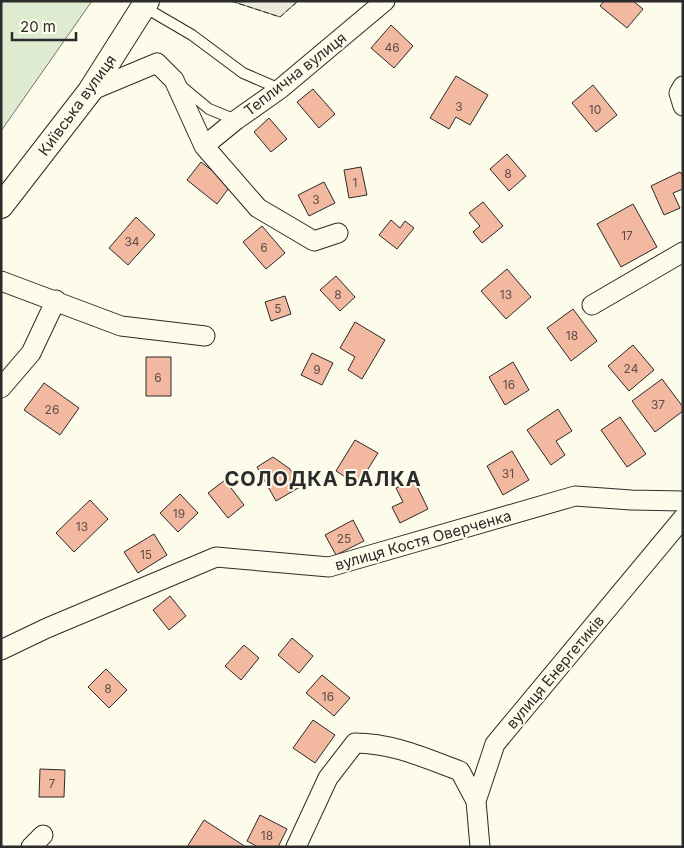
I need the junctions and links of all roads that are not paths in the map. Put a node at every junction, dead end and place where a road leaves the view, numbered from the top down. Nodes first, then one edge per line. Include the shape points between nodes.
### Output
1 (385, 1) edge
2 (146, 4) edge
3 (174, 80) junction
4 (280, 89) junction
5 (90, 91) junction
6 (236, 120) junction
7 (204, 146) junction
8 (1, 206) edge
9 (338, 233) dead end
10 (683, 252) edge
11 (1, 281) edge
12 (56, 300) junction
13 (592, 305) dead end
14 (206, 336) dead end
15 (1, 388) edge
16 (683, 502) edge
17 (683, 518) edge
18 (1, 650) edge
19 (476, 801) junction
20 (296, 847) edge
21 (480, 847) edge

1 - 4 street, Теплична вулиця
2 - 4 lane via 243,73
2 - 5 street, Київська вулиця
3 - 5 street via 157,63
3 - 6 lane via 209,109
3 - 7 street
4 - 6 street, Теплична вулиця
5 - 8 street, Київська вулиця
6 - 7 street, Теплична вулиця
7 - 9 street via 258,208 314,241
10 - 13 street
11 - 12 street
12 - 14 street via 121,326
12 - 15 street via 31,352
16 - 18 street, вулиця Костя Оверченка via 575,496 329,567 216,557
17 - 19 street, вулиця Енергетиків via 495,744
19 - 20 street via 460,771 402,750 372,743 354,743 328,778
19 - 21 street, вулиця Енергетиків

